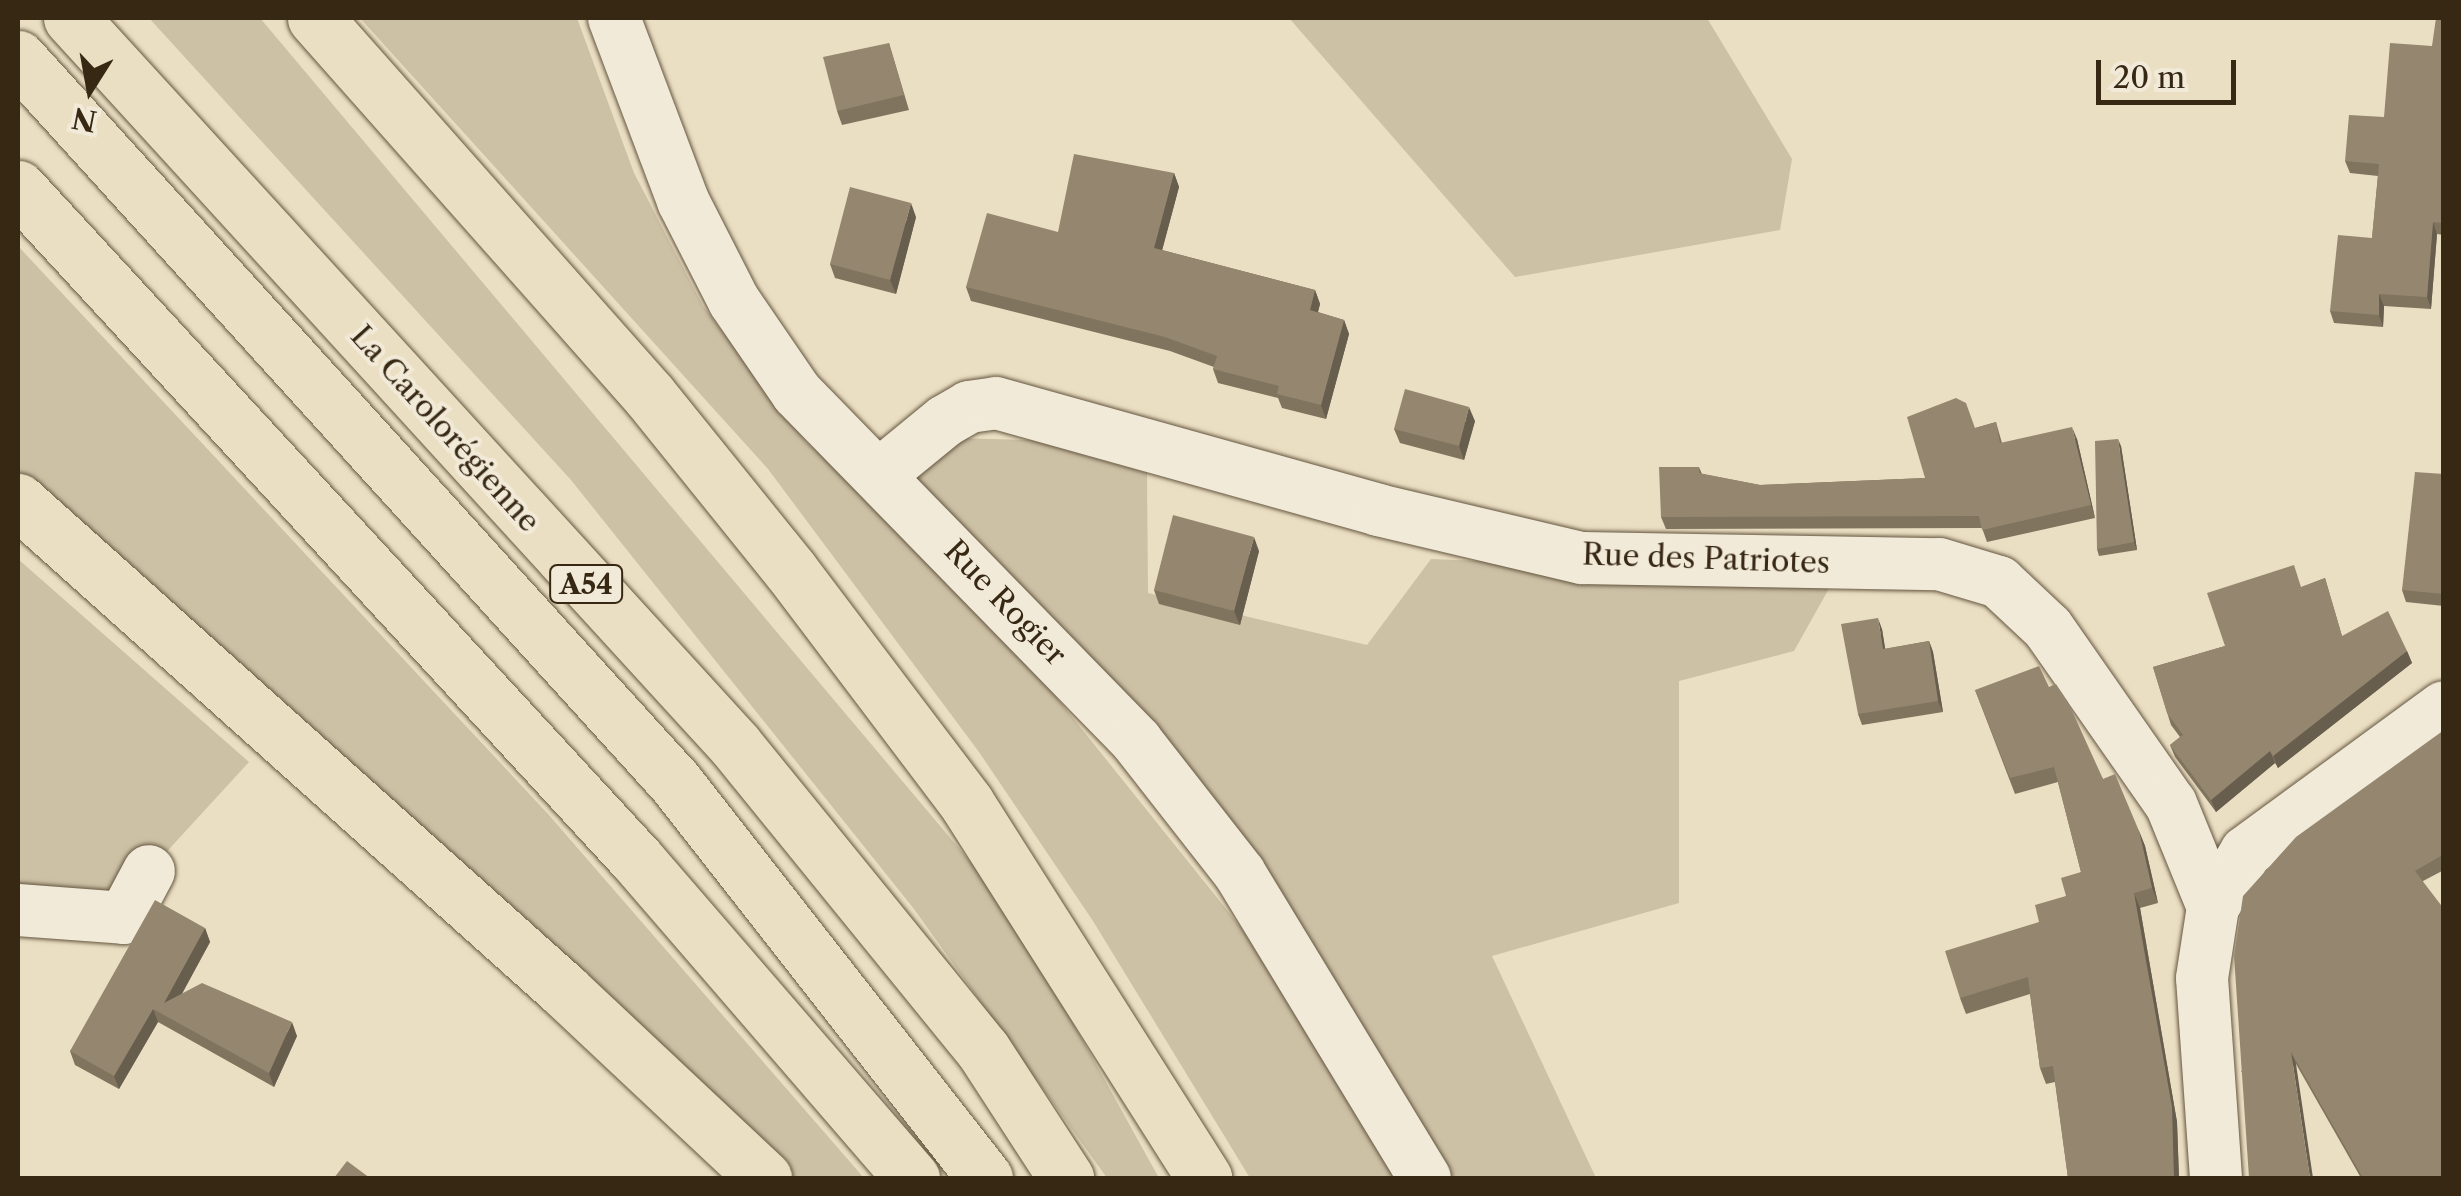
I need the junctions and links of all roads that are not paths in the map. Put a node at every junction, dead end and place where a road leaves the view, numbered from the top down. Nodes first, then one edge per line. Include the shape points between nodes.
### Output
1 (71, 18) edge
2 (316, 18) edge
3 (614, 18) edge
4 (18, 58) edge
5 (18, 188) edge
6 (878, 474) junction
7 (18, 501) edge
8 (2444, 708) edge
9 (149, 871) dead end
10 (2213, 908) junction
11 (18, 910) edge
12 (764, 1178) edge
13 (912, 1178) edge
14 (985, 1178) edge
15 (1066, 1178) edge
16 (1204, 1178) edge
17 (1425, 1178) edge
18 (2216, 1178) edge

1 - 15 highway, La Carolorégienne / A54 via 734,745 983,1050
2 - 16 highway via 649,395 791,570 966,804
3 - 6 street, Rue Rogier via 683,201 734,301 798,393
4 - 14 highway, A54 via 676,782
5 - 13 highway via 639,862
6 - 10 street, Rue des Patriotes via 946,421 970,407 996,404 1580,558 1939,564 1999,582 2048,628 2171,804
6 - 17 street, Rue Rogier via 1137,742 1240,874
7 - 12 highway
8 - 10 street via 2246,852
9 - 11 street via 124,918
10 - 18 street via 2202,978

